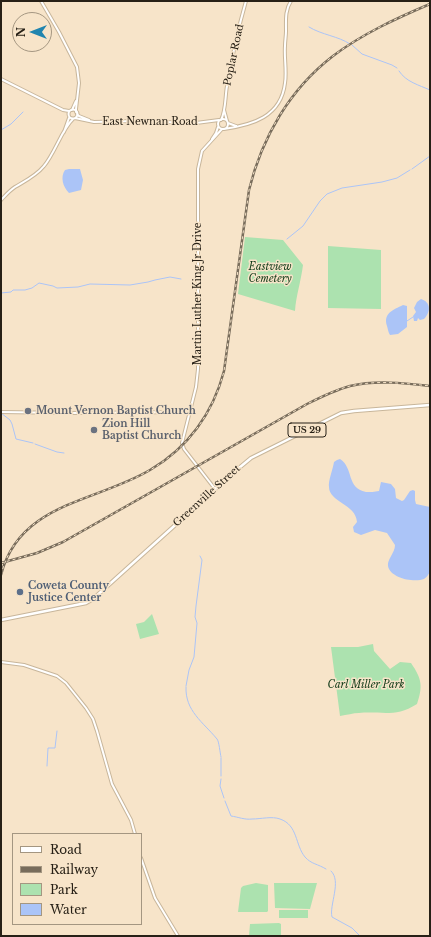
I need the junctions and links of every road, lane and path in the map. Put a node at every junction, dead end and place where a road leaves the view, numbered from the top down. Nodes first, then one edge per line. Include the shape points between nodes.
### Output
1 (41, 1) edge
2 (246, 1) edge
3 (291, 1) edge
4 (1, 79) edge
5 (78, 96) junction
6 (224, 108) junction
7 (63, 110) junction
8 (70, 110) junction
9 (77, 113) junction
10 (68, 116) junction
11 (74, 119) junction
12 (220, 120) junction
13 (90, 121) junction
14 (210, 122) junction
15 (227, 122) junction
16 (218, 126) junction
17 (238, 127) junction
18 (223, 129) junction
19 (64, 132) junction
20 (210, 141) junction
21 (1, 200) edge
22 (430, 405) edge
23 (1, 412) edge
24 (190, 412) junction
25 (215, 489) junction
26 (1, 620) edge
27 (1, 662) edge
28 (135, 833) edge
29 (142, 861) edge
30 (178, 936) edge

1 - 5 street via 77,67
2 - 6 street, Poplar Road via 235,44
3 - 17 street via 285,18 285,82 281,96 273,109 262,119
4 - 7 street
5 - 8 street
5 - 9 street
6 - 12 street, Poplar Road
6 - 15 street, Poplar Road
7 - 8 street, East Newnan Road
7 - 10 street, East Newnan Road
8 - 9 street, East Newnan Road
8 - 10 street
9 - 11 street
9 - 13 street, East Newnan Road
10 - 11 street, East Newnan Road
10 - 19 street
11 - 13 street, East Newnan Road
11 - 19 street
12 - 14 street, East Newnan Road
12 - 15 street via 224,119
12 - 16 street
13 - 14 street, East Newnan Road
14 - 16 street, East Newnan Road
15 - 17 street
15 - 18 street
16 - 18 street
16 - 20 street, Martin Luther King Jr Drive
17 - 18 street
18 - 20 street, Martin Luther King Jr Drive
19 - 21 street via 43,167 32,178 13,188
20 - 24 street, Martin Luther King Jr Drive via 202,151 198,169 198,369
22 - 25 main road, Greenville Street / US 29 via 342,413 252,458
23 - 24 street
24 - 25 street, Martin Luther King Jr Drive via 182,446
25 - 26 main road, Greenville Street / US 29 via 90,601
27 - 28 street via 24,665 57,676 86,708 95,725 110,780 131,820
29 - 30 street via 155,898

